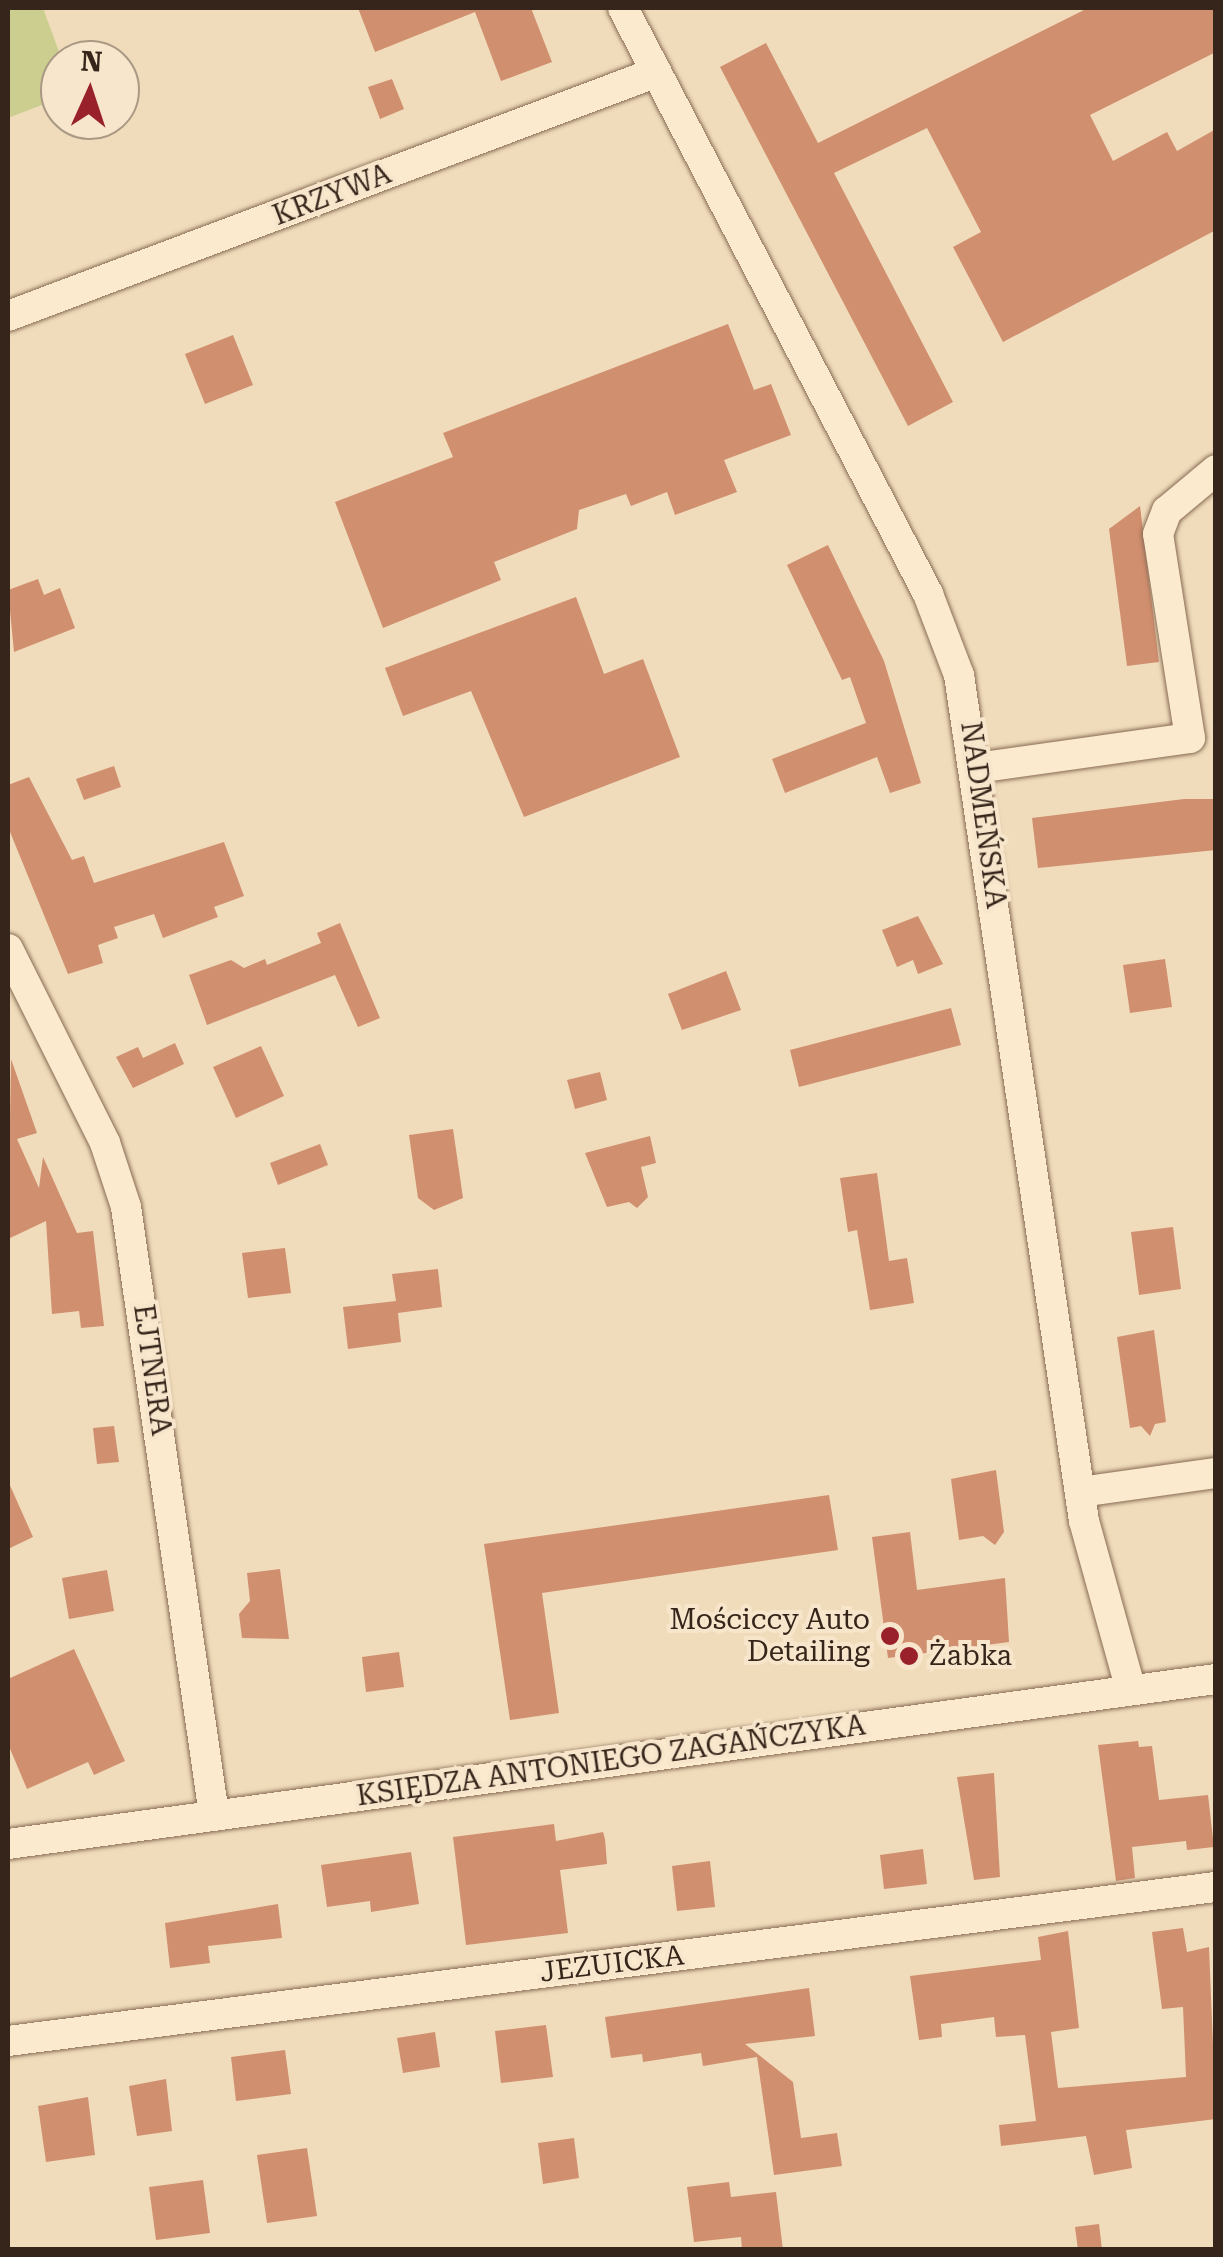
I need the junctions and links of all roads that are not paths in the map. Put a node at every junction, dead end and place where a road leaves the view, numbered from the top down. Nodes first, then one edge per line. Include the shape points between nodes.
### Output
1 (623, 8) edge
2 (657, 72) junction
3 (8, 316) edge
4 (1216, 470) edge
5 (976, 768) junction
6 (8, 949) edge
7 (1216, 1473) edge
8 (1080, 1492) junction
9 (1216, 1679) edge
10 (1132, 1690) junction
11 (214, 1814) junction
12 (8, 1844) edge
13 (1216, 1887) edge
14 (8, 2041) edge

1 - 2 street, NADMEŃSKA
2 - 3 street, KRZYWA
2 - 5 street, NADMEŃSKA via 928,594 960,675
4 - 5 street via 1168,511 1158,534 1190,738
5 - 8 street, NADMEŃSKA
6 - 11 street, EJTNERA via 104,1143 126,1207
7 - 8 street
8 - 10 street, NADMEŃSKA via 1090,1556
9 - 10 street, KSIĘDZA ANTONIEGO ZAGAŃCZYKA
10 - 11 street, KSIĘDZA ANTONIEGO ZAGAŃCZYKA
11 - 12 street, KSIĘDZA ANTONIEGO ZAGAŃCZYKA
13 - 14 street, JEZUICKA

